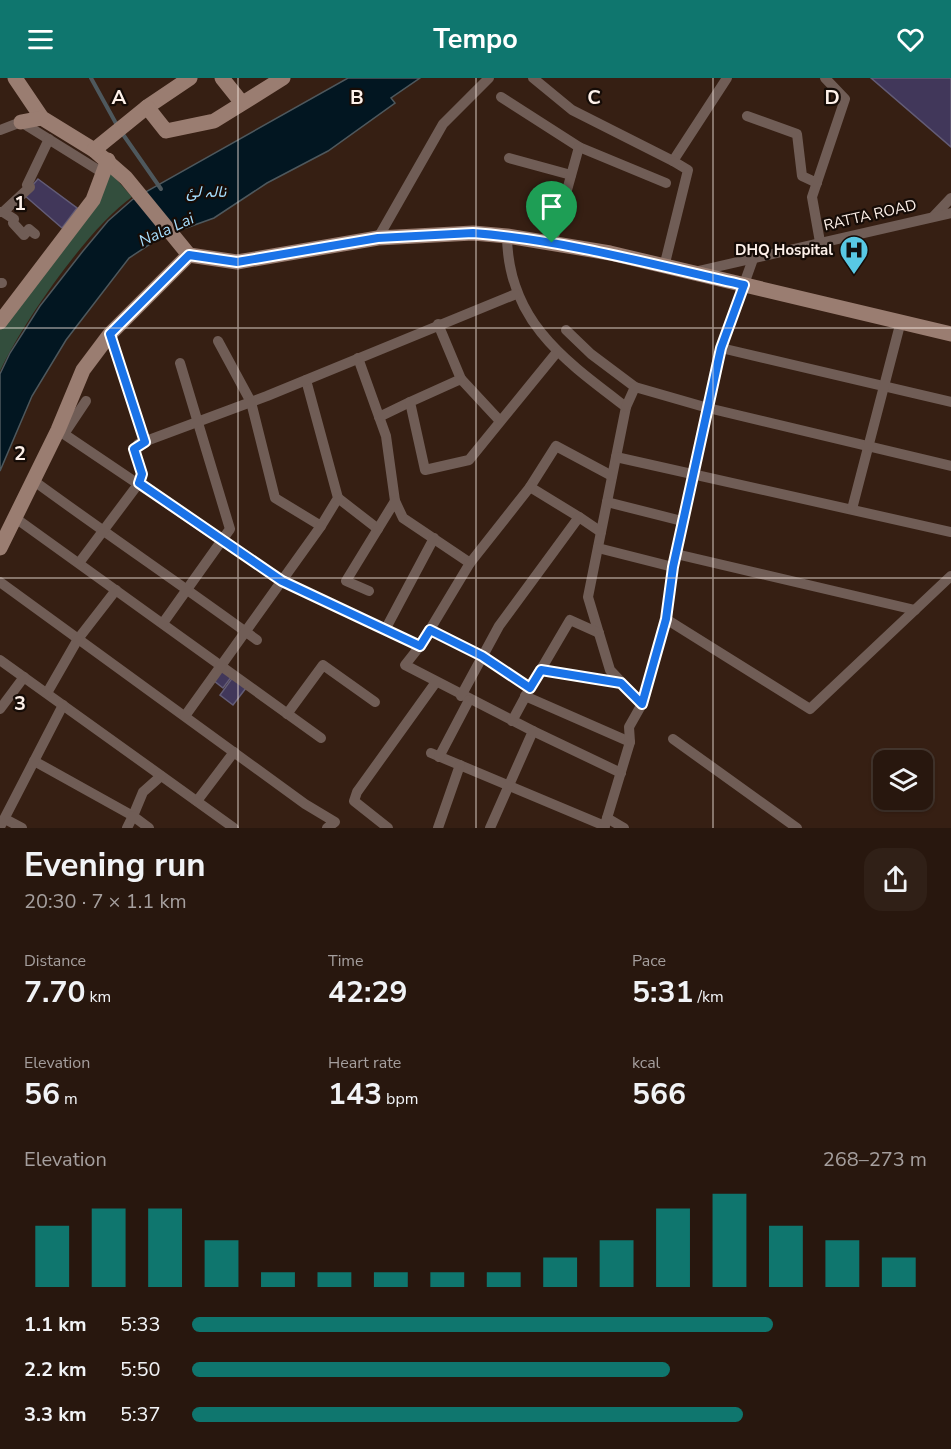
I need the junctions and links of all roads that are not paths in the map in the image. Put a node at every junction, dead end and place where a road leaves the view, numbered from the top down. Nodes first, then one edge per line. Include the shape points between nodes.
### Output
1 (15, 78) edge
2 (190, 78) edge
3 (222, 78) edge
4 (283, 78) edge
5 (489, 78) edge
6 (533, 78) edge
7 (727, 78) edge
8 (825, 78) edge
9 (501, 97) dead end
10 (242, 104) junction
11 (144, 111) junction
12 (747, 116) dead end
13 (42, 118) junction
14 (21, 122) junction
15 (0, 130) edge
16 (49, 139) junction
17 (579, 147) junction
18 (94, 150) junction
19 (509, 158) dead end
20 (673, 161) junction
21 (106, 167) junction
22 (571, 175) junction
23 (666, 183) dead end
24 (816, 183) junction
25 (951, 198) edge
26 (2, 212) edge
27 (951, 213) edge
28 (934, 216) junction
29 (35, 234) dead end
30 (507, 236) junction
31 (378, 238) junction
32 (820, 242) junction
33 (552, 243) junction
34 (189, 255) junction
35 (753, 259) junction
36 (664, 267) junction
37 (690, 273) junction
38 (744, 285) junction
39 (516, 294) junction
40 (901, 321) junction
41 (0, 322) edge
42 (438, 324) junction
43 (566, 330) dead end
44 (110, 334) junction
45 (951, 334) edge
46 (218, 341) dead end
47 (721, 348) junction
48 (557, 352) junction
49 (358, 358) junction
50 (180, 363) dead end
51 (306, 380) junction
52 (461, 380) junction
53 (882, 386) junction
54 (635, 387) junction
55 (86, 400) dead end
56 (251, 402) junction
57 (410, 402) junction
58 (951, 402) edge
59 (626, 407) junction
60 (708, 408) junction
61 (379, 417) junction
62 (500, 421) junction
63 (198, 422) junction
64 (61, 433) junction
65 (145, 442) junction
66 (868, 447) junction
67 (616, 457) junction
68 (951, 466) edge
69 (692, 472) junction
70 (612, 476) junction
71 (34, 481) junction
72 (139, 483) junction
73 (530, 487) junction
74 (338, 498) junction
75 (395, 501) junction
76 (607, 502) junction
77 (852, 509) junction
78 (14, 517) junction
79 (579, 517) junction
80 (682, 521) junction
81 (321, 526) junction
82 (378, 529) junction
83 (102, 531) junction
84 (601, 532) junction
85 (951, 532) edge
86 (434, 538) junction
87 (222, 540) junction
88 (0, 548) edge
89 (598, 548) junction
90 (676, 554) junction
91 (79, 563) junction
92 (470, 563) junction
93 (673, 567) junction
94 (951, 576) edge
95 (282, 581) junction
96 (0, 582) edge
97 (186, 587) junction
98 (116, 590) junction
99 (369, 591) dead end
100 (915, 610) junction
101 (666, 619) junction
102 (163, 623) junction
103 (386, 630) junction
104 (430, 630) junction
105 (245, 631) junction
106 (599, 633) junction
107 (78, 639) junction
108 (257, 640) dead end
109 (420, 646) junction
110 (482, 656) junction
111 (0, 660) edge
112 (220, 664) junction
113 (541, 670) junction
114 (24, 677) junction
115 (436, 682) junction
116 (621, 683) junction
117 (527, 692) junction
118 (46, 693) junction
119 (465, 698) junction
120 (375, 702) dead end
121 (642, 704) junction
122 (63, 705) junction
123 (0, 710) edge
124 (287, 714) junction
125 (184, 716) junction
126 (512, 721) junction
127 (533, 731) junction
128 (321, 738) dead end
129 (673, 739) dead end
130 (630, 742) junction
131 (234, 752) junction
132 (34, 761) junction
133 (460, 765) junction
134 (621, 773) junction
135 (161, 776) junction
136 (509, 786) junction
137 (197, 801) junction
138 (133, 816) junction
139 (3, 823) edge
140 (606, 824) edge
141 (22, 828) edge
142 (127, 828) edge
143 (149, 828) edge
144 (234, 828) edge
145 (327, 828) edge
146 (388, 828) edge
147 (438, 828) edge
148 (490, 828) edge
149 (624, 828) edge
150 (798, 828) edge

1 - 13 street
2 - 11 street
3 - 10 street
4 - 10 street
5 - 31 street via 443,124
6 - 20 street via 572,110
7 - 20 street
8 - 24 street via 844,99
9 - 17 street
10 - 11 street via 214,121 166,131
11 - 18 street
12 - 24 street via 797,134 802,176
13 - 14 street
13 - 18 street
14 - 15 street
14 - 16 street
16 - 21 street
16 - 26 street via 27,185 30,187
17 - 22 street
17 - 23 street
18 - 21 street
19 - 22 street
20 - 36 street via 688,170
21 - 34 street via 126,178
21 - 41 street via 93,200
22 - 33 street
24 - 32 street via 812,197
25 - 28 street
26 - 29 street via 14,219 24,235 29,229
27 - 28 street, RATTA ROAD
28 - 32 street, RATTA ROAD
30 - 31 street via 473,233
30 - 33 street
30 - 39 street via 507,261
31 - 34 street via 237,262
32 - 35 street, RATTA ROAD
33 - 36 street
34 - 44 street
35 - 37 street, RATTA ROAD
35 - 38 street
36 - 37 street
37 - 38 street
38 - 40 street
38 - 47 street
39 - 42 street
39 - 48 street
40 - 45 street
40 - 53 street
42 - 49 street
42 - 52 street
43 - 54 street
44 - 64 street via 83,370
44 - 65 street
46 - 56 street
47 - 53 street
47 - 60 street
48 - 59 street
48 - 62 street
49 - 51 street
49 - 61 street
50 - 63 street
51 - 56 street
51 - 74 street
52 - 57 street
52 - 62 street
53 - 58 street
53 - 66 street
54 - 59 street
54 - 60 street
55 - 64 street
56 - 63 street
56 - 81 street via 275,498
57 - 61 street
57 - 62 street via 425,470 469,460
59 - 67 street
60 - 66 street
60 - 69 street
61 - 75 street via 386,436
63 - 65 street
63 - 87 street via 230,529
64 - 71 street
64 - 72 street
65 - 72 street via 134,449 142,474
66 - 68 street
66 - 77 street
67 - 69 street
67 - 70 street
69 - 77 street
69 - 80 street
70 - 73 street via 556,446
70 - 76 street
71 - 78 street
71 - 83 street
72 - 83 street
72 - 87 street
73 - 79 street
73 - 92 street
74 - 81 street
74 - 82 street
75 - 82 street
75 - 86 street via 403,518
76 - 80 street
76 - 84 street
77 - 85 street
78 - 88 street
78 - 91 street
79 - 84 street
79 - 110 street via 499,626
80 - 90 street
81 - 95 street
82 - 99 street via 346,581
83 - 91 street
83 - 97 street
84 - 89 street
86 - 92 street
86 - 103 street
87 - 95 street
87 - 97 street
89 - 93 street
89 - 106 street via 588,597
90 - 93 street
90 - 100 street
91 - 98 street
92 - 104 street
93 - 101 street
94 - 100 street
95 - 103 street
95 - 105 street
96 - 107 street
97 - 102 street
97 - 105 street
98 - 102 street
98 - 107 street
100 - 101 street via 810,709
101 - 121 street
102 - 112 street
103 - 109 street
104 - 109 street
104 - 110 street
105 - 108 street
105 - 112 street
106 - 113 street via 570,620
106 - 116 street via 610,670
107 - 118 street
107 - 125 street
109 - 115 street via 405,665
110 - 117 street
110 - 119 street
111 - 114 street
112 - 124 street
112 - 125 street
113 - 116 street
113 - 117 street
114 - 118 street
114 - 123 street
115 - 119 street
115 - 146 street via 354,801
116 - 121 street
117 - 126 street
117 - 130 street
118 - 122 street
119 - 126 street
119 - 133 street via 435,755
120 - 124 street via 322,665
121 - 130 street via 629,727
122 - 132 street
122 - 135 street
124 - 128 street
125 - 131 street
126 - 127 street
127 - 134 street
127 - 136 street
129 - 150 street
130 - 134 street
131 - 137 street
131 - 145 street via 335,822
132 - 138 street
132 - 139 street
133 - 136 street
133 - 147 street
134 - 140 street
135 - 137 street
135 - 138 street via 143,792
136 - 140 street
136 - 148 street
137 - 144 street
138 - 142 street
138 - 143 street
139 - 141 street
140 - 149 street

